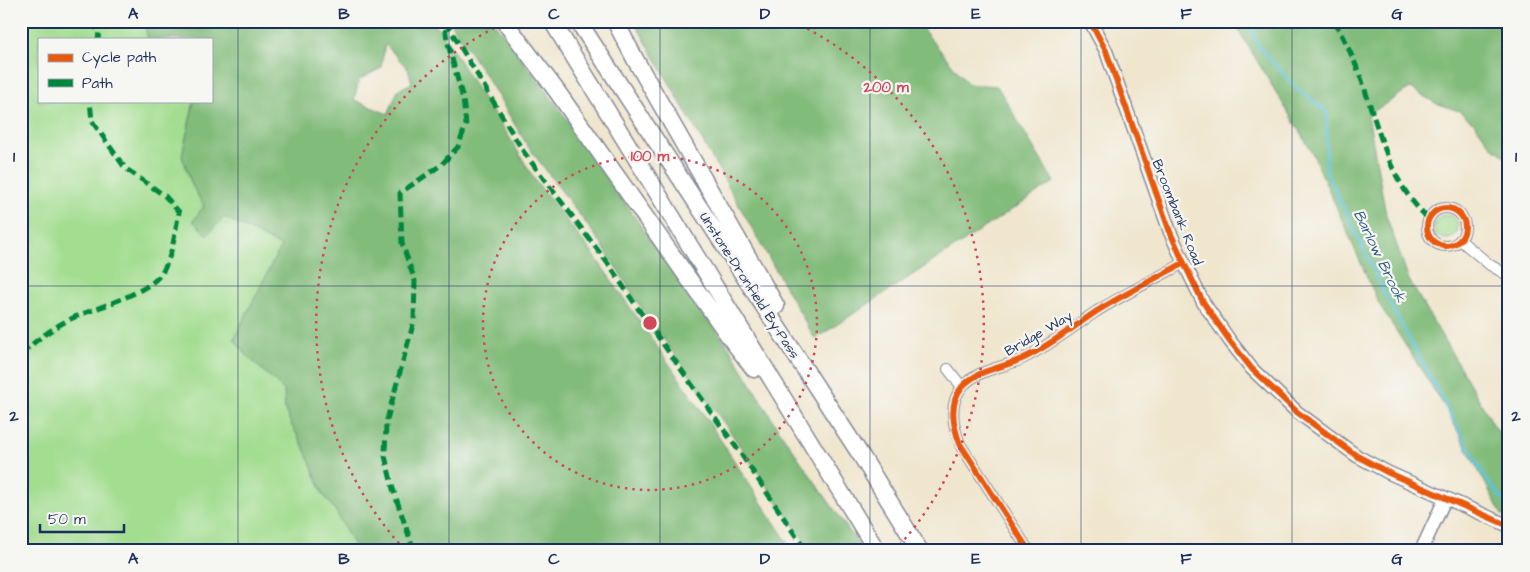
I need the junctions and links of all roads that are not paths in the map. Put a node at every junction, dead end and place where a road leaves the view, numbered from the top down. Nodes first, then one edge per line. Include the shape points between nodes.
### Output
1 (504, 21) edge
2 (552, 21) edge
3 (578, 21) edge
4 (614, 21) edge
5 (1090, 21) edge
6 (1460, 240) dead end
7 (1184, 263) junction
8 (1509, 276) edge
9 (948, 369) dead end
10 (962, 386) junction
11 (808, 439) junction
12 (862, 457) junction
13 (1445, 498) junction
14 (1509, 526) edge
15 (877, 551) edge
16 (920, 551) edge
17 (1029, 551) edge
18 (1421, 551) edge

1 - 11 highway via 731,339
2 - 11 highway, Unstone-Dronfield By-Pass
3 - 12 highway, Unstone-Dronfield By-Pass
4 - 12 highway
5 - 7 street, Broombank Road via 1106,52
6 - 8 street
7 - 10 street, Bridge Way via 1098,311 1024,358 978,374
7 - 13 street, Broombank Road via 1203,302 1230,341 1254,371 1297,412 1357,456
9 - 10 street
10 - 17 street via 953,404 954,428 960,444
11 - 15 highway, Unstone-Dronfield By-Pass
12 - 16 highway, Unstone-Dronfield By-Pass
13 - 14 street, Broombank Road
13 - 18 street

